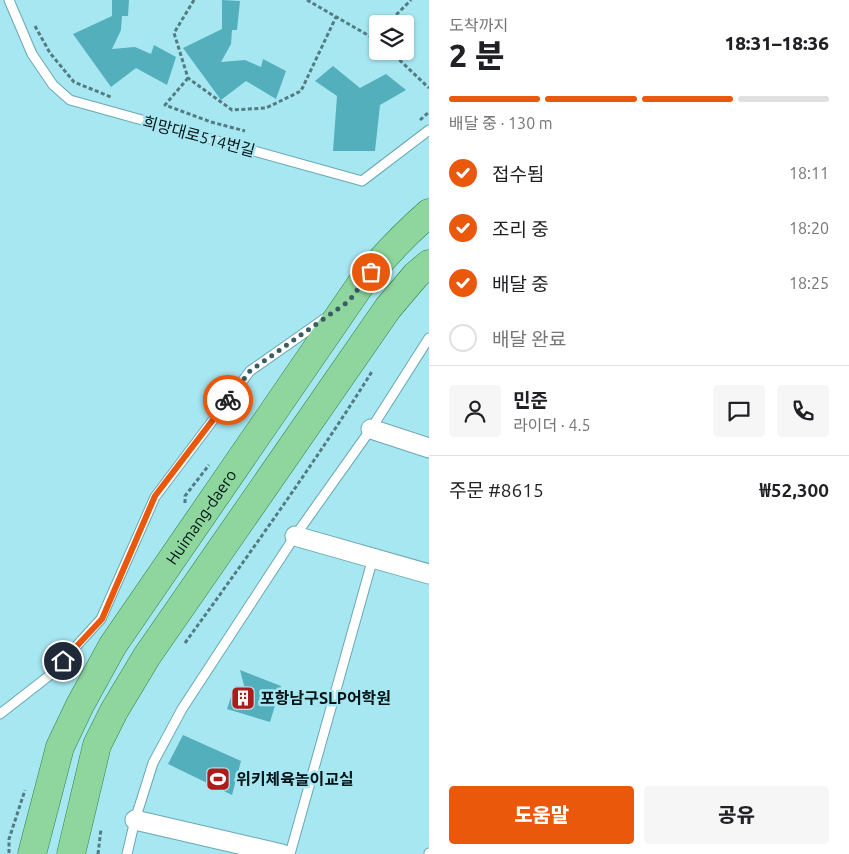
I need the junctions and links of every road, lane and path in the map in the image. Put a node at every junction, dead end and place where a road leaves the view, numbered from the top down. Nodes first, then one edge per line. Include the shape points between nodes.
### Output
1 (9, 0) edge
2 (194, 0) edge
3 (307, 0) edge
4 (411, 0) edge
5 (397, 15) edge
6 (336, 17) junction
7 (33, 22) dead end
8 (369, 37) edge
9 (399, 60) edge
10 (188, 78) junction
11 (429, 88) edge
12 (118, 100) dead end
13 (429, 112) edge
14 (417, 122) dead end
15 (244, 130) dead end
16 (429, 130) edge
17 (429, 213) edge
18 (429, 264) edge
19 (349, 301) junction
20 (429, 338) edge
21 (378, 363) dead end
22 (371, 429) junction
23 (429, 448) edge
24 (295, 536) junction
25 (373, 558) junction
26 (429, 574) edge
27 (182, 646) dead end
28 (0, 714) edge
29 (135, 820) junction
30 (101, 826) dead end
31 (32, 854) edge
32 (71, 854) edge
33 (98, 854) edge
34 (127, 854) edge
35 (282, 854) edge
36 (290, 854) edge

1 - 16 lane, 희망대로514번길 via 32,54 52,85 70,100 362,181
2 - 10 path via 174,33
3 - 6 path
4 - 5 path
6 - 8 path
6 - 10 path via 301,91 266,108 232,110
7 - 12 path via 50,53 74,82
9 - 11 path
10 - 15 path via 165,105
13 - 14 path
17 - 19 main road, Huimang-daero via 380,260
18 - 32 main road via 388,308 147,656 97,745
19 - 28 lane via 250,371 155,496 102,619 50,675
19 - 31 main road, Huimang-daero via 113,645 60,747
20 - 22 lane
21 - 27 path via 270,524
22 - 23 street
22 - 24 lane
24 - 25 street
24 - 29 lane via 182,709 153,763
25 - 26 street
25 - 36 lane
29 - 34 lane
29 - 35 street
30 - 33 path

